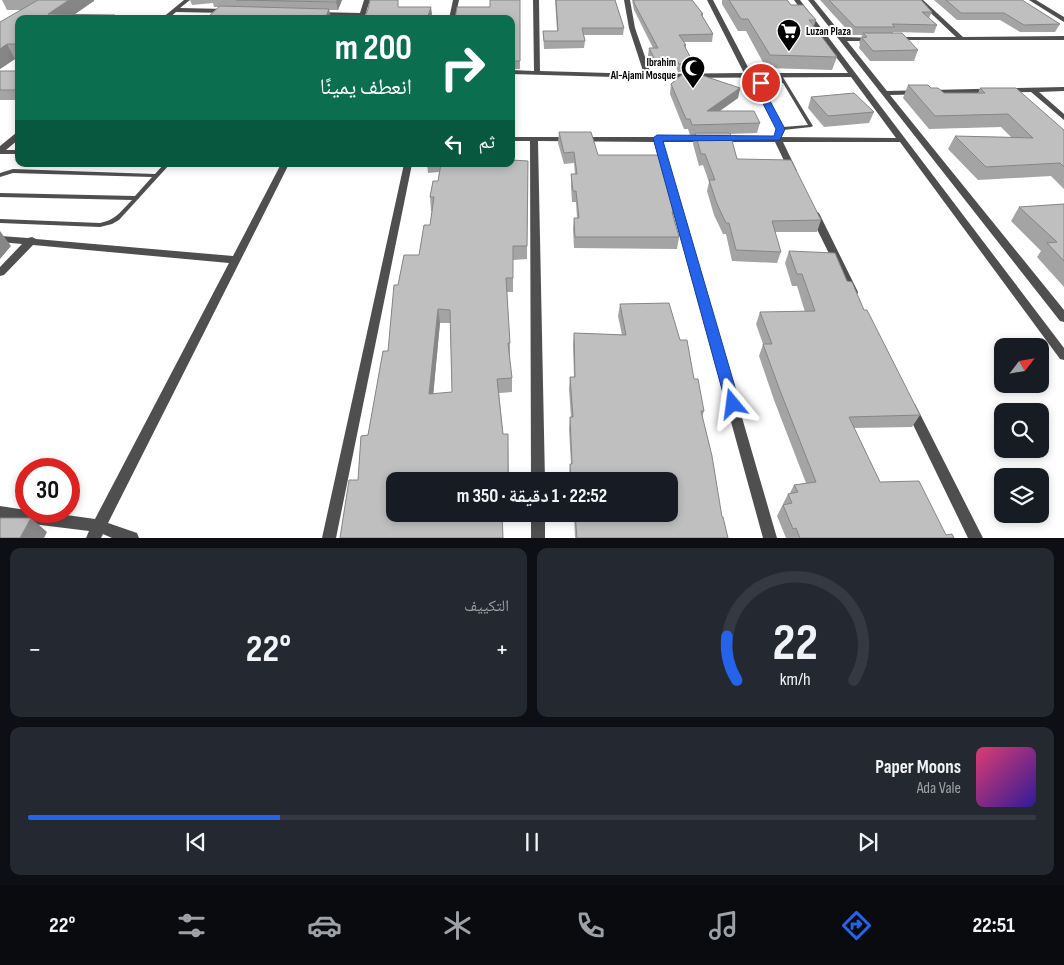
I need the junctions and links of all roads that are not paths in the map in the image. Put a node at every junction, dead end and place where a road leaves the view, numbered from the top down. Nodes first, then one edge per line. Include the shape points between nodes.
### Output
1 (187, 0) edge
2 (367, 0) edge
3 (456, 0) edge
4 (536, 0) edge
5 (626, 0) edge
6 (710, 0) edge
7 (797, 0) edge
8 (811, 0) edge
9 (920, 0) edge
10 (1032, 0) edge
11 (175, 10) junction
12 (231, 11) edge
13 (306, 14) edge
14 (169, 15) edge
15 (325, 15) edge
16 (363, 15) edge
17 (453, 15) edge
18 (1064, 20) edge
19 (961, 38) junction
20 (1064, 38) edge
21 (882, 39) edge
22 (892, 39) edge
23 (843, 40) junction
24 (515, 72) edge
25 (537, 73) junction
26 (779, 74) junction
27 (748, 75) junction
28 (854, 75) junction
29 (648, 76) junction
30 (784, 82) junction
31 (1032, 89) junction
32 (1064, 89) edge
33 (885, 93) junction
34 (1064, 118) edge
35 (779, 134) junction
36 (15, 138) edge
37 (657, 138) junction
38 (515, 139) edge
39 (534, 139) junction
40 (902, 140) junction
41 (0, 151) edge
42 (15, 152) edge
43 (164, 167) edge
44 (283, 167) edge
45 (407, 167) edge
46 (0, 175) edge
47 (156, 176) junction
48 (799, 183) edge
49 (0, 194) edge
50 (136, 198) junction
51 (808, 200) edge
52 (0, 221) edge
53 (0, 239) edge
54 (32, 240) junction
55 (236, 260) junction
56 (0, 273) edge
57 (856, 298) edge
58 (1064, 318) edge
59 (1064, 356) edge
60 (905, 396) edge
61 (538, 472) edge
62 (0, 513) edge
63 (538, 522) edge
64 (96, 532) edge
65 (132, 538) edge
66 (329, 538) edge
67 (538, 538) edge
68 (770, 538) edge
69 (976, 538) edge

1 - 11 street
2 - 16 street
3 - 17 street
4 - 25 street
5 - 29 street
6 - 27 street
7 - 28 street
8 - 23 street
9 - 19 street
10 - 18 street
11 - 12 street
11 - 14 street
13 - 15 street
19 - 20 street
19 - 22 street
21 - 23 street
23 - 33 street
24 - 25 street
25 - 29 street
26 - 27 street
26 - 28 street
26 - 30 lane
27 - 29 street
28 - 40 street
30 - 35 lane via 761,83 758,86
30 - 35 lane via 812,126
31 - 32 street
31 - 33 street
31 - 34 street
33 - 58 street
35 - 37 street
35 - 40 street
35 - 48 street
36 - 41 street
37 - 39 street
37 - 68 street
38 - 39 street
39 - 61 street
40 - 59 street
41 - 42 street
43 - 47 lane
44 - 55 street
45 - 66 street
46 - 47 lane via 13,171
47 - 50 lane
49 - 50 lane
50 - 52 lane via 117,219 105,224
51 - 57 street
53 - 54 street
54 - 55 street
54 - 56 street
55 - 64 street
60 - 69 street
62 - 64 street
63 - 67 street
64 - 65 street

